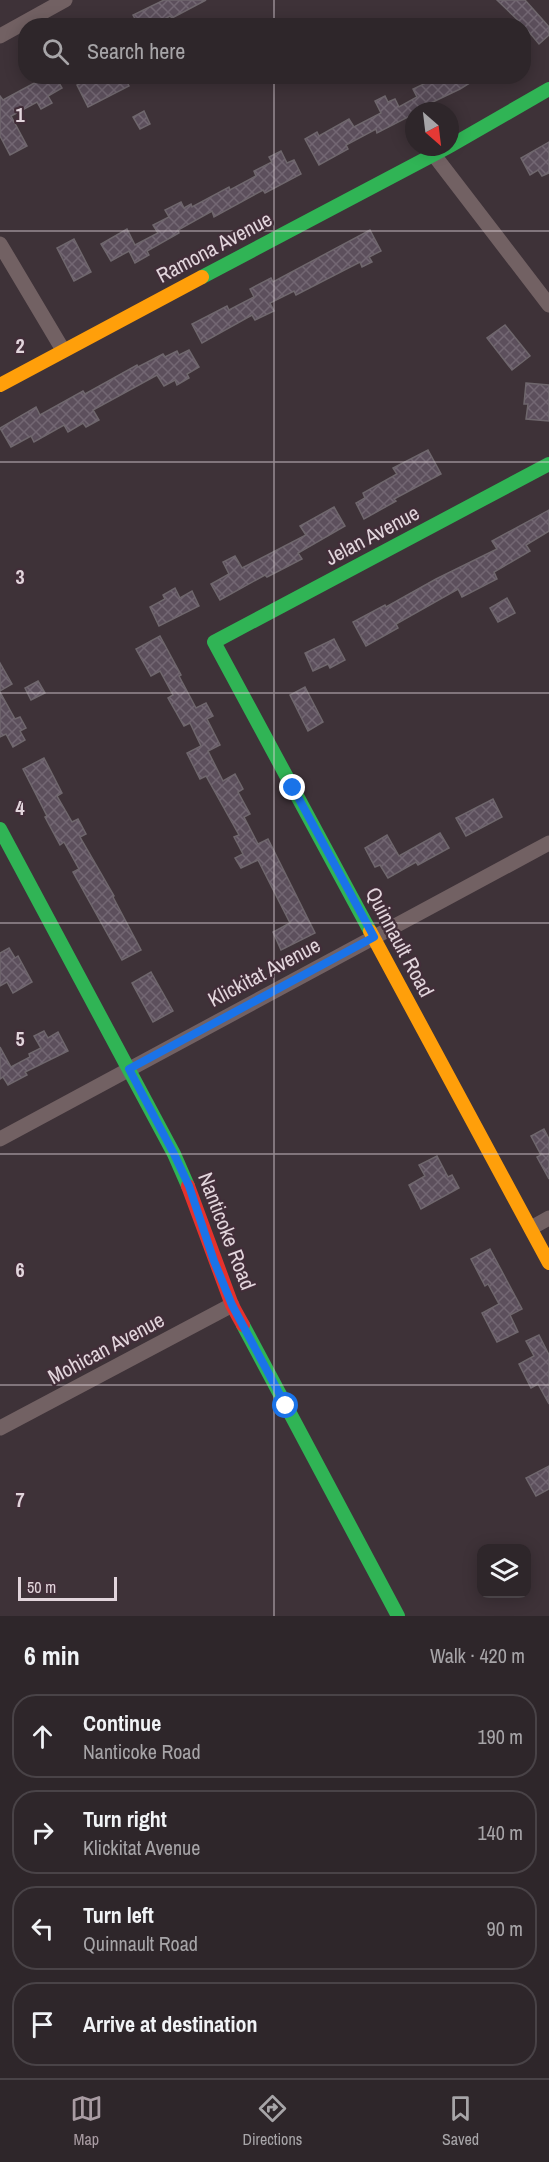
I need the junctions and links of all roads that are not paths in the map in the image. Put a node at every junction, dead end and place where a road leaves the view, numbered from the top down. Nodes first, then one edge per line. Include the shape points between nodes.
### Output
1 (64, 0) edge
2 (32, 18) edge
3 (18, 26) edge
4 (0, 36) edge
5 (549, 89) edge
6 (459, 140) edge
7 (432, 156) edge
8 (435, 156) edge
9 (0, 244) edge
10 (549, 305) edge
11 (63, 350) junction
12 (0, 385) edge
13 (549, 464) edge
14 (214, 642) joint
15 (0, 829) edge
16 (549, 843) edge
17 (374, 937) junction
18 (129, 1069) junction
19 (0, 1139) edge
20 (549, 1218) edge
21 (531, 1228) junction
22 (549, 1263) edge
23 (232, 1305) junction
24 (0, 1428) edge
25 (398, 1616) edge

1 - 2 street
3 - 4 street
5 - 6 street, Ramona Avenue
7 - 11 street, Ramona Avenue
8 - 10 street
9 - 11 street
11 - 12 street, Ramona Avenue
13 - 14 street, Jelan Avenue
14 - 17 street, Quinnault Road
15 - 18 street, Nanticoke Road
16 - 17 street, Klickitat Avenue
17 - 18 street, Klickitat Avenue
17 - 21 street, Quinnault Road
18 - 19 street, Klickitat Avenue
18 - 23 street, Nanticoke Road via 189,1186
20 - 21 street
21 - 22 street, Quinnault Road
23 - 24 street, Mohican Avenue
23 - 25 street, Nanticoke Road

